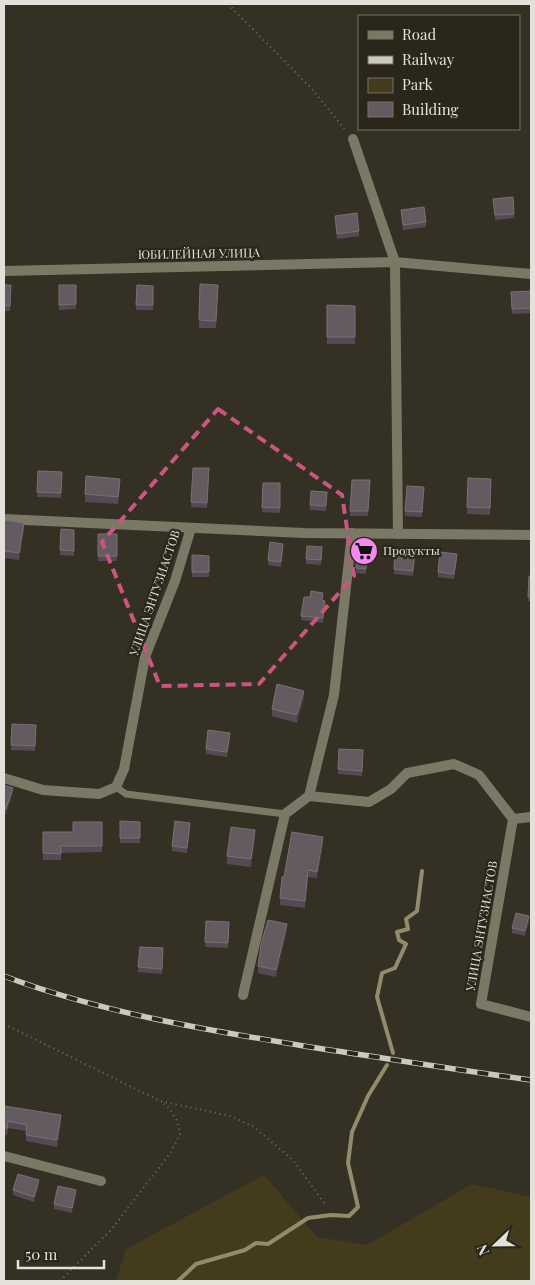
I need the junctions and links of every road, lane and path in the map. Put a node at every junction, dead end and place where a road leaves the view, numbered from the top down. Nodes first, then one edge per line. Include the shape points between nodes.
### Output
1 (228, 4) edge
2 (353, 139) joint
3 (395, 262) junction
4 (4, 271) edge
5 (531, 274) edge
6 (4, 519) edge
7 (191, 528) junction
8 (352, 533) junction
9 (398, 534) junction
10 (531, 534) edge
11 (4, 778) edge
12 (116, 787) junction
13 (309, 796) junction
14 (285, 814) junction
15 (531, 817) edge
16 (513, 819) junction
17 (243, 995) dead end
18 (531, 1017) edge
19 (4, 1024) edge
20 (160, 1101) junction
21 (4, 1156) edge
22 (101, 1181) dead end
23 (324, 1203) dead end
24 (60, 1281) edge

1 - 2 path via 312,89
2 - 3 street
3 - 4 street, ЮБИЛЕЙНАЯ УЛИЦА
3 - 5 street, ЮБИЛЕЙНАЯ УЛИЦА
3 - 9 street
6 - 7 street
7 - 8 street
7 - 12 street, УЛИЦА ЭНТУЗИАСТОВ via 175,581 145,657 124,769
8 - 9 street
8 - 13 street via 334,695
9 - 10 street
11 - 12 street via 43,790 99,794
12 - 14 lane via 126,794
13 - 14 street
13 - 16 street via 369,802 391,789 407,773 454,764 480,775
14 - 17 street
15 - 16 street
16 - 18 street, УЛИЦА ЭНТУЗИАСТОВ via 481,1004
19 - 20 path
20 - 23 path via 230,1116 254,1127 293,1160
20 - 24 path via 170,1109 180,1134 171,1152 111,1230
21 - 22 street

